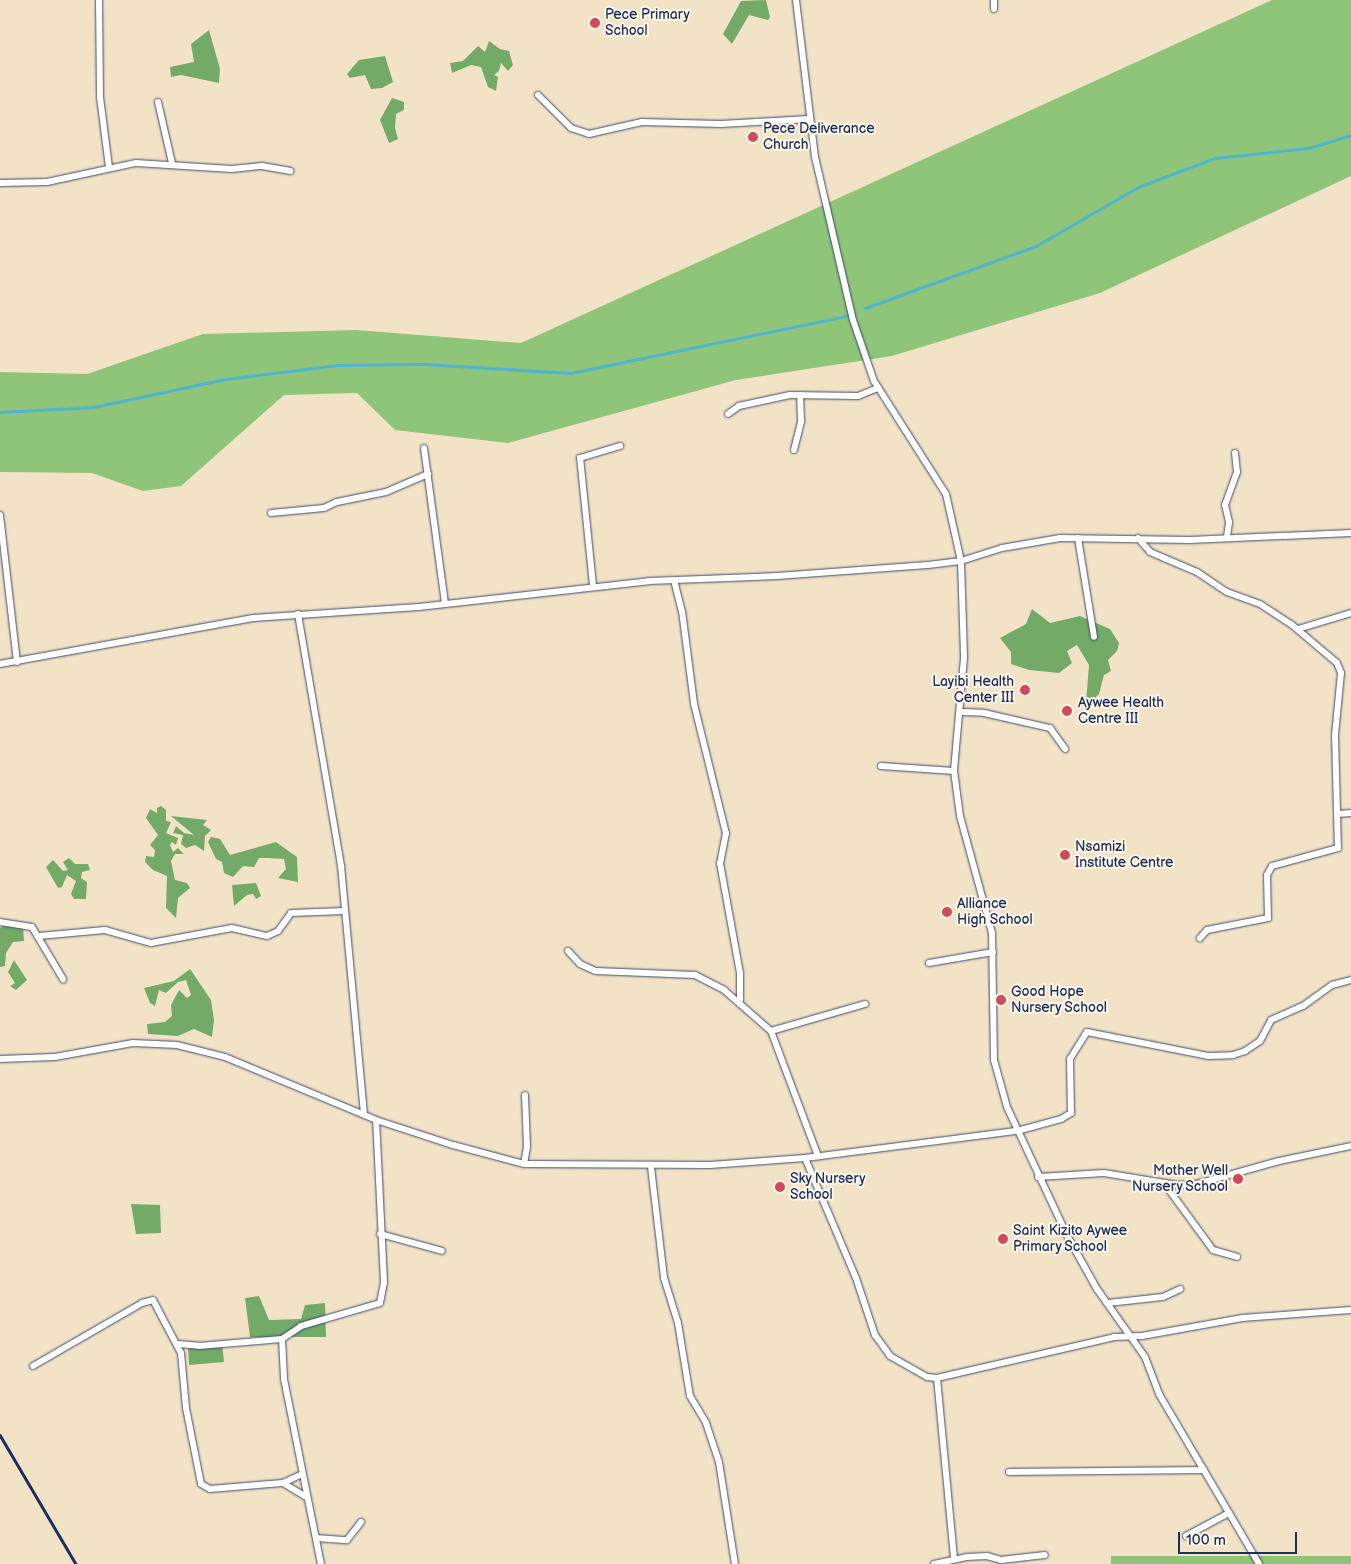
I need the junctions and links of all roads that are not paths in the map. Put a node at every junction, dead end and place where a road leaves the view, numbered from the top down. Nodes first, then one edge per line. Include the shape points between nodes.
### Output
1 (99, 0) edge
2 (796, 0) edge
3 (994, 0) edge
4 (994, 9) dead end
5 (538, 95) dead end
6 (158, 102) dead end
7 (809, 119) junction
8 (172, 163) junction
9 (109, 166) junction
10 (291, 171) dead end
11 (0, 183) edge
12 (878, 388) junction
13 (800, 395) junction
14 (728, 414) dead end
15 (620, 446) dead end
16 (424, 448) dead end
17 (794, 450) dead end
18 (1235, 453) dead end
19 (428, 474) junction
20 (270, 513) dead end
21 (0, 515) edge
22 (1351, 533) edge
23 (1228, 537) junction
24 (1078, 538) junction
25 (1138, 538) junction
26 (961, 561) junction
27 (674, 580) junction
28 (593, 585) junction
29 (445, 603) junction
30 (1351, 613) edge
31 (298, 614) junction
32 (1298, 630) junction
33 (1094, 638) dead end
34 (17, 662) junction
35 (0, 664) edge
36 (961, 712) junction
37 (1065, 749) dead end
38 (881, 766) dead end
39 (954, 771) junction
40 (1351, 813) edge
41 (1338, 814) junction
42 (344, 911) junction
43 (0, 922) edge
44 (39, 936) junction
45 (1200, 938) dead end
46 (568, 951) dead end
47 (993, 952) junction
48 (929, 963) dead end
49 (62, 979) dead end
50 (1351, 980) edge
51 (740, 1004) junction
52 (866, 1004) dead end
53 (771, 1031) junction
54 (0, 1059) edge
55 (524, 1095) dead end
56 (364, 1114) junction
57 (376, 1120) junction
58 (1017, 1131) junction
59 (1351, 1146) edge
60 (818, 1156) junction
61 (804, 1158) junction
62 (524, 1164) junction
63 (651, 1167) junction
64 (1038, 1177) junction
65 (1164, 1183) junction
66 (380, 1234) junction
67 (442, 1251) dead end
68 (1236, 1256) dead end
69 (1180, 1289) dead end
70 (1108, 1303) junction
71 (1351, 1310) edge
72 (1128, 1335) junction
73 (282, 1339) junction
74 (178, 1344) junction
75 (33, 1366) dead end
76 (937, 1378) junction
77 (1204, 1470) junction
78 (1009, 1472) dead end
79 (302, 1474) junction
80 (283, 1483) junction
81 (305, 1496) junction
82 (1229, 1513) junction
83 (361, 1522) dead end
84 (1186, 1536) dead end
85 (316, 1538) junction
86 (1045, 1556) dead end
87 (954, 1559) junction
88 (321, 1564) edge
89 (735, 1564) edge
90 (934, 1564) edge
91 (1260, 1564) edge

1 - 9 street via 102,38 100,97
2 - 7 street
3 - 4 street
5 - 7 street via 571,128 589,134 642,122 721,124
6 - 8 street
7 - 12 street via 817,171 848,304
8 - 9 street
8 - 10 street via 232,169 262,166
9 - 11 street via 64,180
12 - 13 street via 858,396
12 - 26 street via 938,478 951,512
13 - 14 street via 739,406
13 - 17 street via 801,421
15 - 28 street via 580,458
16 - 19 street
18 - 23 street via 1237,472 1225,506
19 - 20 street via 386,492 337,502 324,508
19 - 29 street
21 - 34 street
22 - 23 street
23 - 25 street
24 - 25 street
24 - 26 street via 1002,548
24 - 33 street
25 - 32 street via 1150,552 1197,572 1227,592 1260,604
26 - 27 street via 838,573
26 - 36 street via 964,658
27 - 28 street
27 - 51 street via 682,611 687,670 726,833 720,862 740,973
28 - 29 street
29 - 31 street
30 - 32 street
31 - 34 street via 162,633
31 - 42 street via 341,866
32 - 41 street via 1340,668 1342,687 1335,735
34 - 35 street
36 - 37 street via 984,712 1050,728
36 - 39 street
38 - 39 street
39 - 47 street via 960,816 988,910
40 - 41 street
41 - 45 street via 1338,848 1282,860 1268,868 1268,918 1207,930
42 - 44 street via 291,914 278,931 267,936 232,928 152,943 105,930
42 - 56 street
43 - 44 street via 26,925
44 - 49 street
46 - 51 street via 580,964 596,971 695,975 724,990
47 - 48 street
47 - 58 street via 994,1060
50 - 58 street via 1329,986 1304,1006 1271,1020 1260,1041 1233,1055 1208,1056 1090,1031 1070,1058 1070,1115
51 - 53 street
52 - 53 street
53 - 60 street
54 - 56 street via 55,1057 120,1044 177,1045 225,1057
55 - 62 street via 527,1147
56 - 57 street
57 - 62 street via 453,1146
57 - 66 street
58 - 60 street
58 - 64 street
59 - 65 street via 1279,1161 1197,1184
60 - 61 street
61 - 63 street
61 - 76 street via 883,1349 922,1375
62 - 63 street
63 - 89 street via 664,1278 678,1323 690,1396 710,1432 720,1462
64 - 65 street via 1104,1173
64 - 70 street via 1068,1237
65 - 68 street via 1213,1250
66 - 67 street
66 - 73 street via 384,1282 380,1303 301,1326
69 - 70 street via 1163,1297
70 - 72 street
71 - 72 street via 1242,1318 1142,1336
72 - 76 street via 973,1367
72 - 77 street via 1145,1357 1159,1394
73 - 74 street via 199,1346
73 - 79 street via 284,1379
74 - 75 street via 157,1302 150,1300
74 - 80 street via 201,1484 210,1489
76 - 87 street
77 - 78 street
77 - 82 street
79 - 80 street
79 - 81 street
80 - 81 street
81 - 85 street
82 - 84 street
82 - 91 street
83 - 85 street via 347,1540
85 - 88 street
86 - 87 street via 1001,1560 987,1556
87 - 90 street

